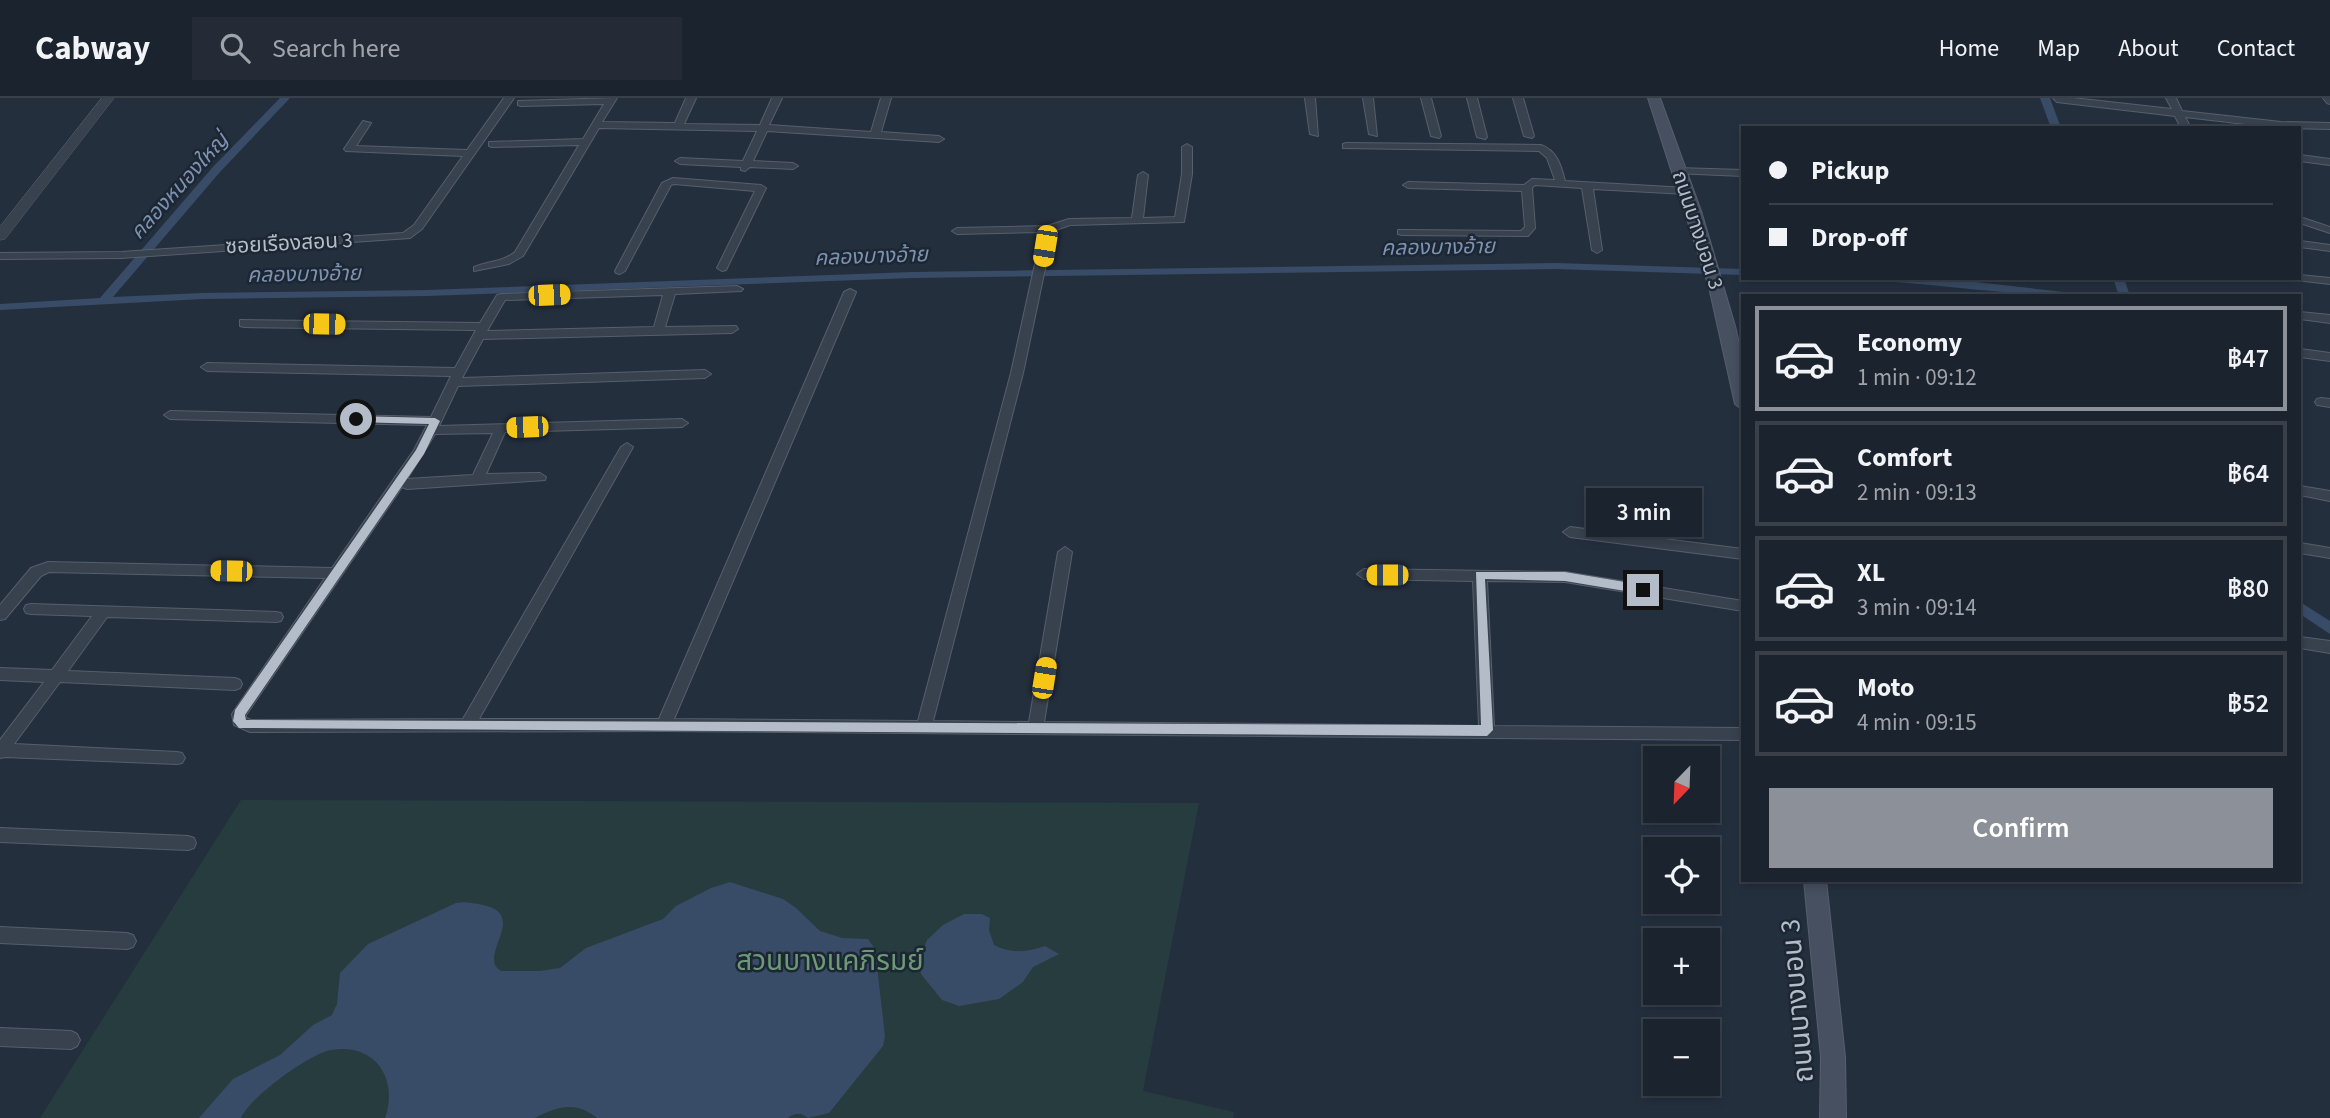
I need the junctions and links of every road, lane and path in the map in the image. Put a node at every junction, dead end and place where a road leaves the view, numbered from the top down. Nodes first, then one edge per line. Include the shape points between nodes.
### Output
1 (108, 98) edge
2 (509, 98) edge
3 (691, 98) edge
4 (777, 98) edge
5 (886, 98) edge
6 (1310, 98) edge
7 (1368, 98) edge
8 (1426, 98) edge
9 (1472, 98) edge
10 (1518, 98) edge
11 (1654, 98) edge
12 (2171, 98) edge
13 (2057, 99) edge
14 (611, 100) edge
15 (521, 103) dead end
16 (2179, 114) junction
17 (366, 123) dead end
18 (597, 125) junction
19 (679, 125) junction
20 (2185, 126) edge
21 (2330, 126) edge
22 (765, 128) junction
23 (1315, 134) dead end
24 (1374, 134) dead end
25 (875, 136) junction
26 (1436, 136) dead end
27 (1529, 136) dead end
28 (1482, 137) dead end
29 (939, 139) dead end
30 (587, 142) junction
31 (492, 145) dead end
32 (1346, 146) dead end
33 (1187, 147) dead end
34 (470, 153) junction
35 (2301, 158) edge
36 (680, 161) dead end
37 (2330, 162) edge
38 (748, 163) junction
39 (793, 166) dead end
40 (1678, 171) junction
41 (1741, 173) edge
42 (1143, 175) dead end
43 (736, 184) junction
44 (1561, 184) junction
45 (1408, 185) dead end
46 (1587, 185) junction
47 (1527, 188) junction
48 (1686, 191) junction
49 (2301, 219) edge
50 (1138, 221) junction
51 (1048, 229) junction
52 (2330, 230) edge
53 (957, 231) dead end
54 (1402, 232) dead end
55 (0, 235) edge
56 (2301, 244) edge
57 (2330, 248) edge
58 (1597, 250) dead end
59 (0, 256) edge
60 (722, 268) dead end
61 (478, 269) dead end
62 (620, 271) dead end
63 (2301, 278) edge
64 (2330, 282) edge
65 (737, 289) dead end
66 (670, 291) junction
67 (850, 292) dead end
68 (2301, 316) edge
69 (2330, 319) edge
70 (244, 323) dead end
71 (732, 329) dead end
72 (482, 331) junction
73 (657, 332) junction
74 (2301, 353) edge
75 (2330, 358) edge
76 (207, 367) dead end
77 (705, 374) dead end
78 (457, 377) junction
79 (1741, 392) edge
80 (170, 415) dead end
81 (682, 423) dead end
82 (434, 425) junction
83 (501, 428) junction
84 (628, 447) dead end
85 (540, 477) dead end
86 (477, 479) junction
87 (407, 484) dead end
88 (2301, 491) edge
89 (2330, 496) edge
90 (1570, 532) dead end
91 (2301, 548) edge
92 (1065, 552) dead end
93 (2330, 553) edge
94 (1741, 554) edge
95 (336, 573) junction
96 (1364, 575) dead end
97 (1480, 575) junction
98 (1741, 606) edge
99 (31, 608) dead end
100 (104, 611) junction
101 (0, 615) edge
102 (276, 617) dead end
103 (2301, 643) edge
104 (2326, 646) edge
105 (0, 674) edge
106 (56, 676) junction
107 (235, 684) dead end
108 (468, 725) junction
109 (664, 725) junction
110 (924, 728) junction
111 (1035, 728) junction
112 (1487, 730) junction
113 (1741, 734) edge
114 (1, 751) edge
115 (177, 758) dead end
116 (0, 835) edge
117 (188, 844) dead end
118 (1815, 882) edge
119 (0, 935) edge
120 (127, 941) dead end
121 (0, 1037) edge
122 (71, 1040) dead end
123 (1833, 1118) edge

1 - 55 street
2 - 34 street, ซอยเรืองสอน 3
3 - 19 street
4 - 22 street
5 - 25 street
6 - 23 street
7 - 24 street
8 - 26 street
9 - 28 street
10 - 27 street
11 - 40 main road, ถนนบางบอน 3
12 - 16 street
13 - 16 street
14 - 15 street
14 - 18 street
16 - 20 street
16 - 21 street
17 - 34 street via 349,149
18 - 19 street
18 - 30 street
19 - 22 street
22 - 25 street
22 - 38 street
25 - 29 street
30 - 31 street
30 - 61 street via 515,260
32 - 44 street via 1541,148 1553,159
33 - 50 street via 1182,218
34 - 59 street, ซอยเรืองสอน 3 via 418,227 406,236 130,254
35 - 37 street
36 - 38 street
38 - 39 street
38 - 43 street
40 - 41 street
40 - 48 main road, ถนนบางบอน 3
42 - 50 street
43 - 60 street via 761,190
43 - 62 street via 667,183
44 - 46 street
44 - 47 street via 1532,182
45 - 47 street
46 - 48 street
46 - 58 street
47 - 54 street via 1530,228 1524,234
48 - 79 main road, ถนนบางบอน 3 via 1733,343
49 - 52 street
50 - 51 street via 1069,222
51 - 53 street
51 - 110 street via 1017,373
56 - 57 street
63 - 64 street
65 - 66 street
66 - 72 street via 501,297
66 - 73 street
67 - 109 street
68 - 69 street
70 - 72 street
71 - 73 street
72 - 73 street
72 - 78 street
74 - 75 street
76 - 78 street
77 - 78 street
78 - 82 street
80 - 82 street
81 - 83 street
82 - 83 street
82 - 95 street
83 - 86 street
84 - 108 street
85 - 86 street
86 - 87 street
88 - 89 street
90 - 94 street
91 - 93 street
92 - 111 street
95 - 101 street via 48,568 36,572
95 - 108 street via 239,714 239,721 250,726
96 - 97 street
97 - 98 street via 1565,577
97 - 112 street
99 - 100 street
100 - 102 street
100 - 106 street
103 - 104 street
105 - 106 street
106 - 107 street
106 - 114 street
108 - 109 street
109 - 110 street
110 - 111 street
111 - 112 street
112 - 113 street
114 - 115 street
116 - 117 street
118 - 123 main road, ถนนบางบอน 3 via 1833,1057
119 - 120 street
121 - 122 street

